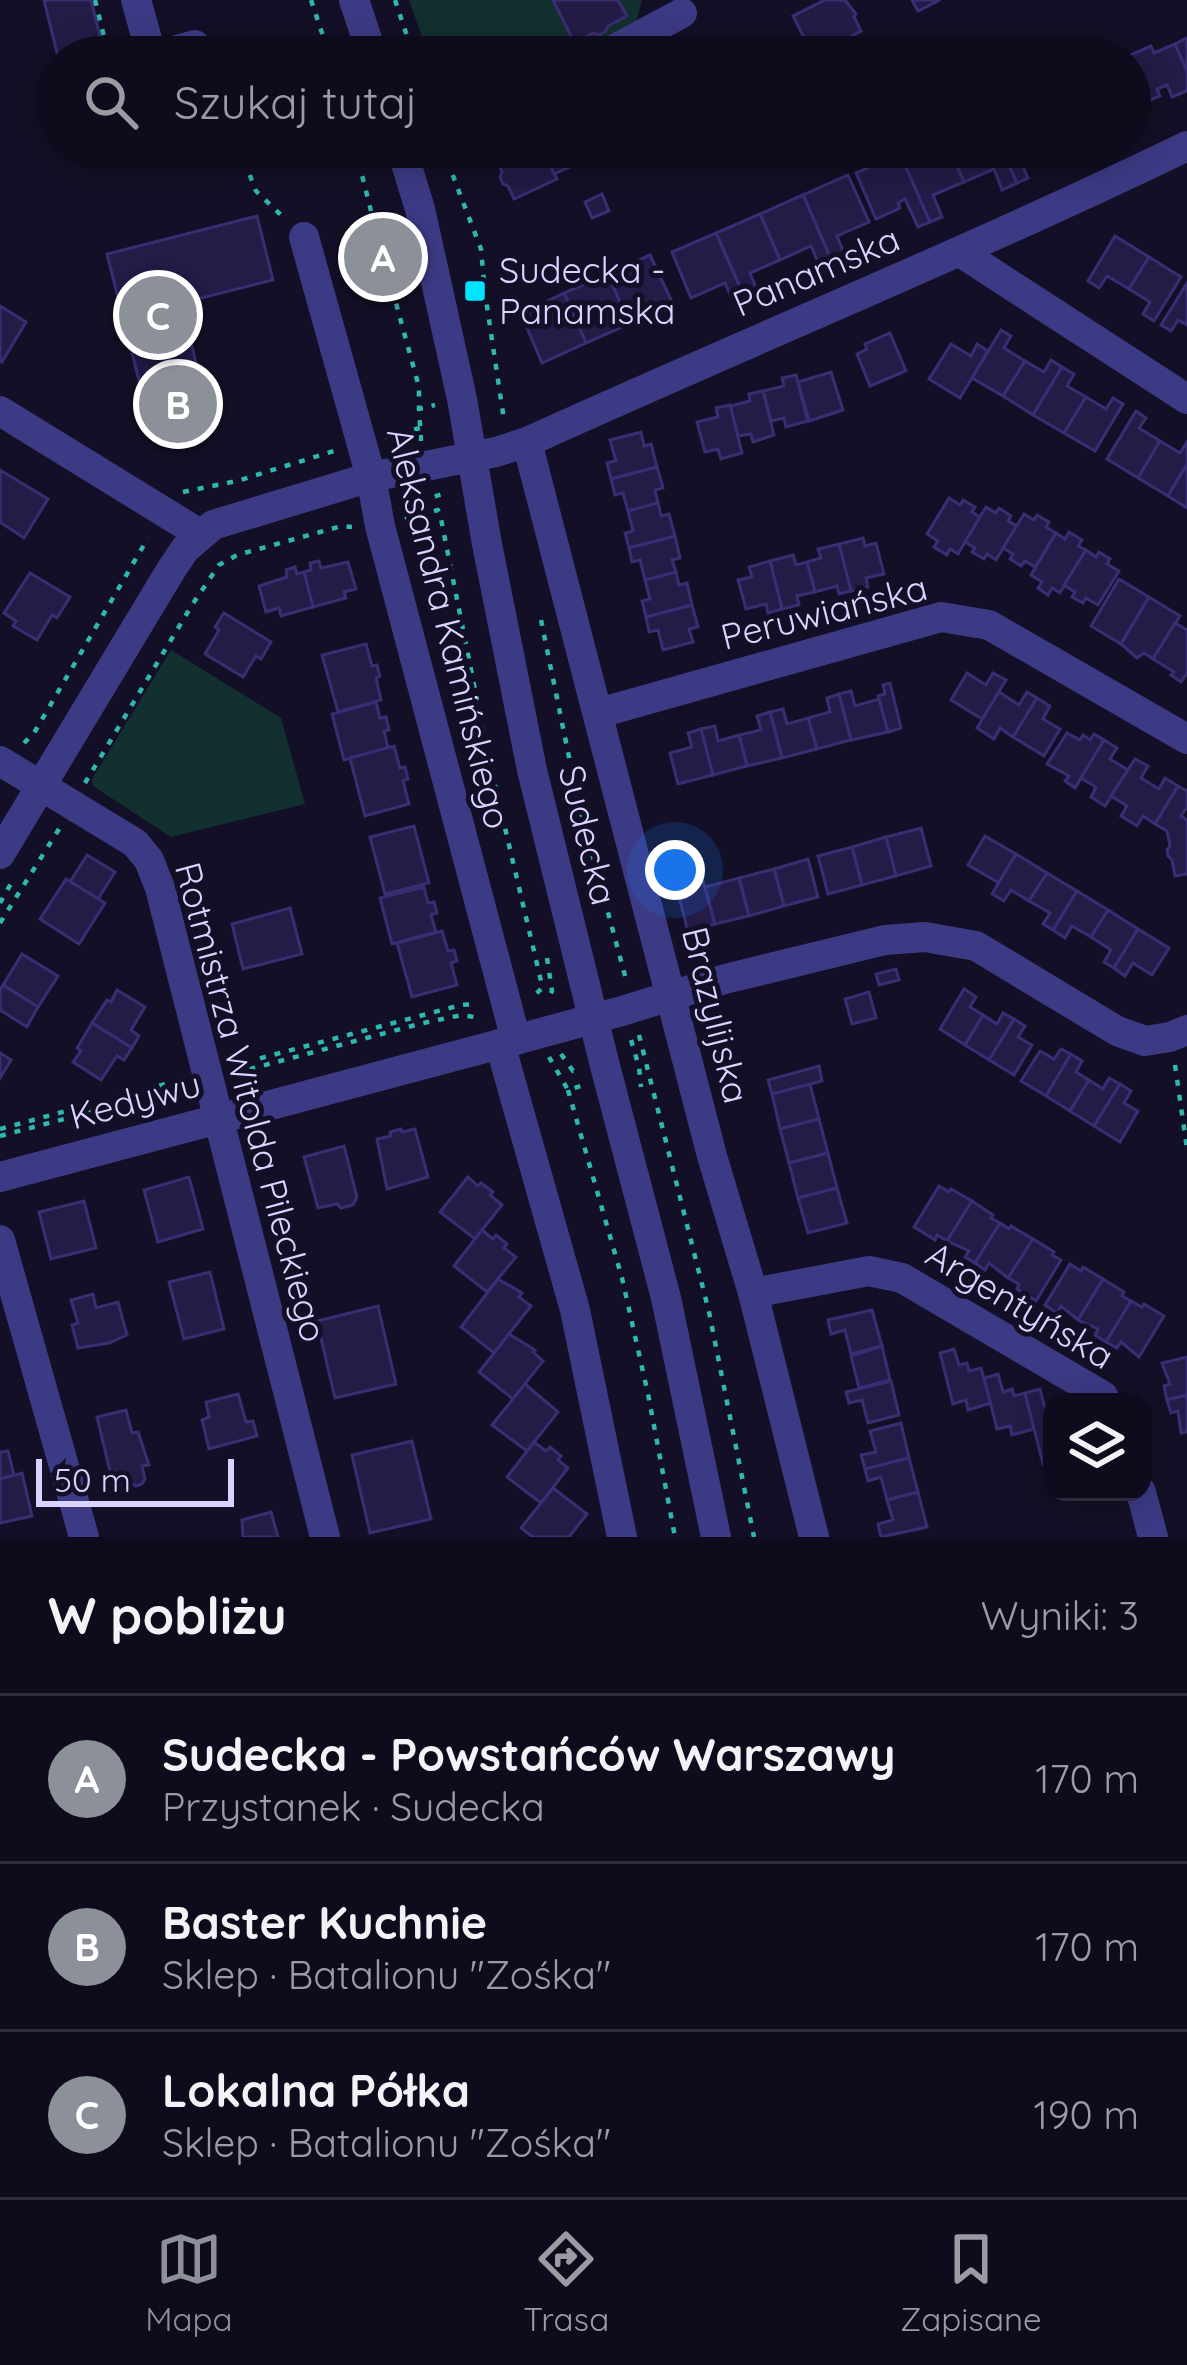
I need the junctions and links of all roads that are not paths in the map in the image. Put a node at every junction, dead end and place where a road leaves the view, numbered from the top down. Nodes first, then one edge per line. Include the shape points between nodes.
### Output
1 (136, 0) edge
2 (354, 0) edge
3 (688, 4) edge
4 (146, 36) edge
5 (366, 36) edge
6 (635, 36) edge
7 (1187, 146) edge
8 (1151, 163) edge
9 (407, 168) edge
10 (1140, 168) edge
11 (304, 237) road end
12 (960, 252) junction
13 (1187, 399) edge
14 (0, 411) edge
15 (527, 442) junction
16 (472, 456) junction
17 (371, 477) junction
18 (200, 534) junction
19 (598, 712) junction
20 (1187, 739) edge
21 (0, 761) edge
22 (42, 787) junction
23 (10, 862) edge
24 (670, 996) junction
25 (595, 1019) junction
26 (508, 1026) junction
27 (1179, 1034) edge
28 (218, 1118) junction
29 (0, 1177) edge
30 (0, 1240) edge
31 (753, 1294) junction
32 (1098, 1393) edge
33 (1144, 1501) edge
34 (84, 1537) edge
35 (325, 1537) edge
36 (622, 1537) edge
37 (716, 1537) edge
38 (814, 1537) edge
39 (1153, 1537) edge

1 - 4 street
2 - 5 street
3 - 6 street
7 - 8 street, Panamska
9 - 16 street, Sudecka
10 - 12 street, Panamska
11 - 17 street, Aleksandra Kamińskiego
12 - 13 street
12 - 15 street, Panamska
14 - 18 street
15 - 16 street, Panamska
15 - 19 street, Brazylijska
16 - 17 street, Panamska
16 - 25 street, Sudecka via 532,770
17 - 18 street, Panamska
17 - 26 street, Aleksandra Kamińskiego
18 - 22 street via 170,570
19 - 20 street, Peruwiańska via 941,617 989,625
19 - 24 street, Brazylijska
21 - 22 street, Rotmistrza Witolda Pileckiego
22 - 23 street
22 - 28 street, Rotmistrza Witolda Pileckiego via 135,843 149,860
24 - 25 street
24 - 27 street via 884,940 926,937 976,946 1117,1031 1145,1041
24 - 31 street, Brazylijska
25 - 26 street
25 - 37 street, Sudecka
26 - 28 street, Kedywu
26 - 36 street, Aleksandra Kamińskiego
28 - 29 street, Kedywu
28 - 35 street, Rotmistrza Witolda Pileckiego
30 - 34 street
31 - 32 street, Argentyńska via 869,1270 902,1278
31 - 38 street, Brazylijska
33 - 39 street

